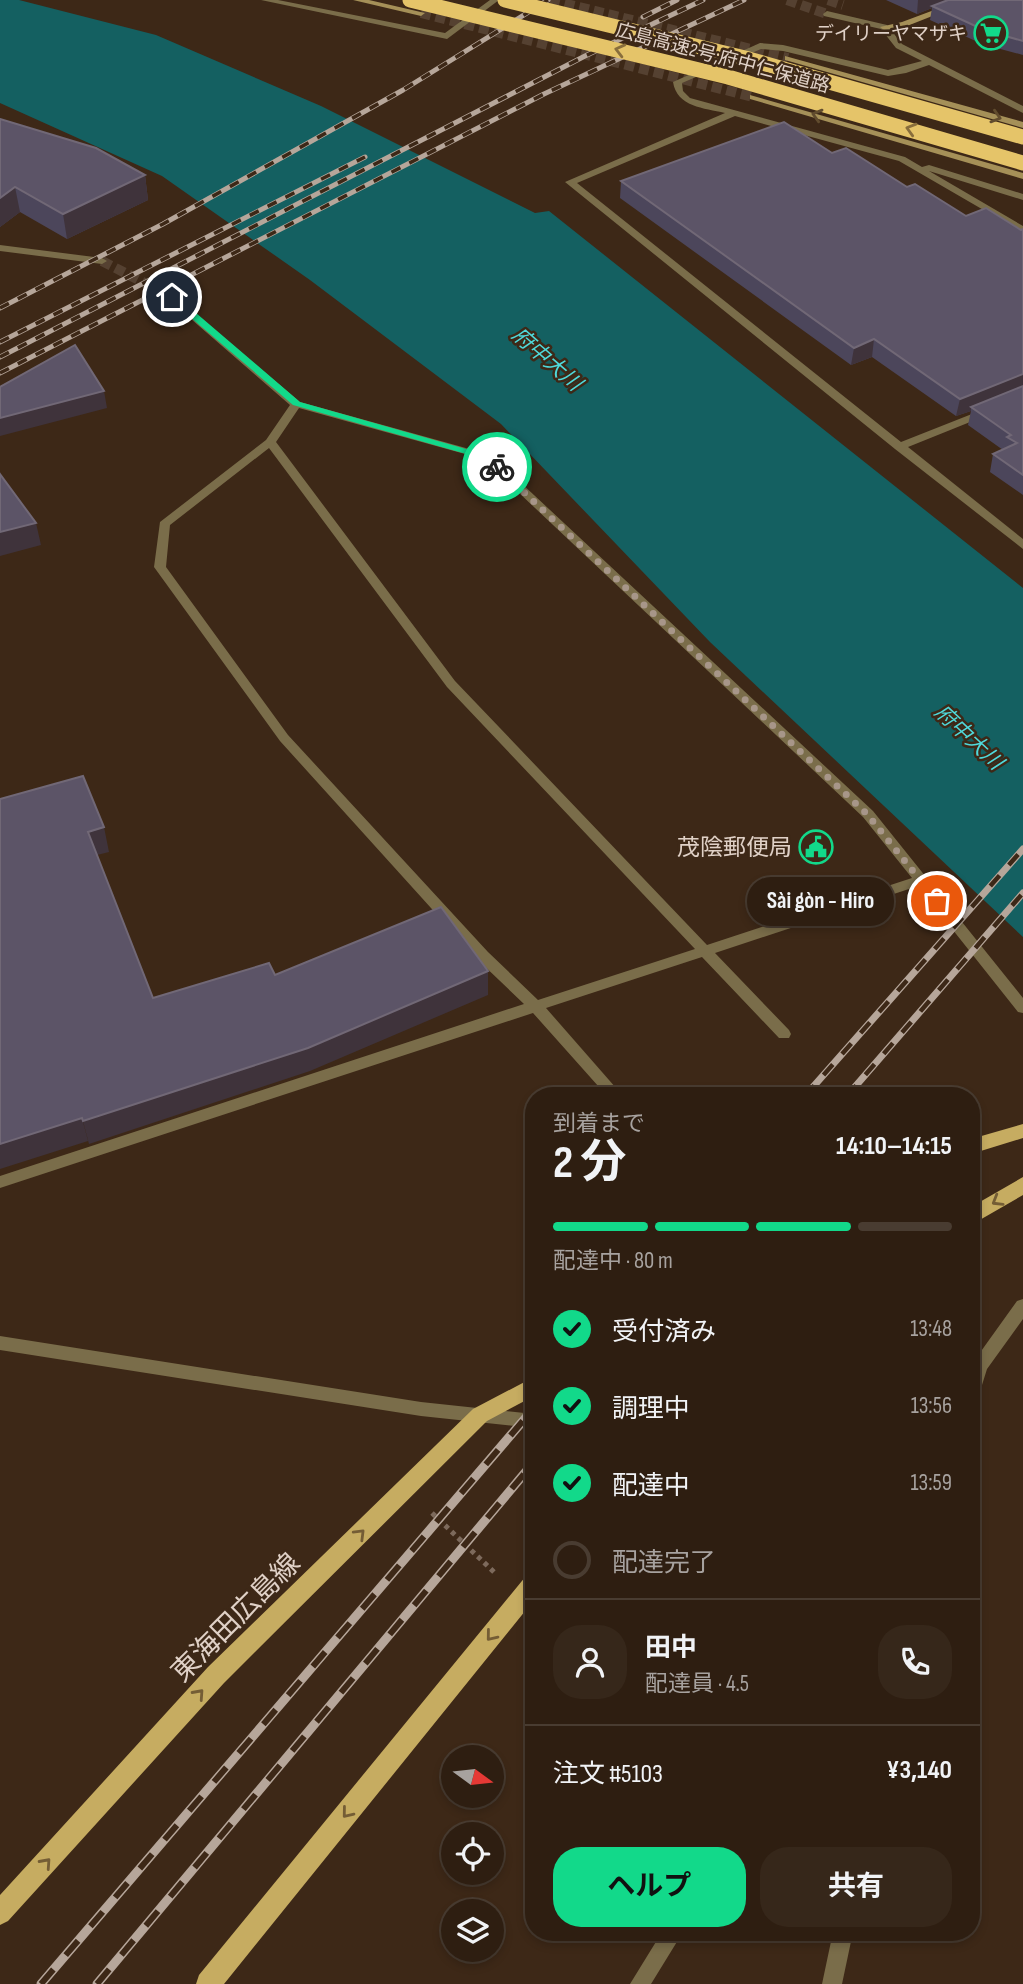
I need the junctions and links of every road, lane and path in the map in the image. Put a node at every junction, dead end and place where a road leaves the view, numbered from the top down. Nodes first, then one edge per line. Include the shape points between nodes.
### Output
1 (265, 0) edge
2 (357, 0) edge
3 (410, 0) edge
4 (495, 0) edge
5 (505, 0) edge
6 (969, 0) edge
7 (843, 5) tunnel mouth
8 (421, 13) tunnel mouth
9 (827, 14) tunnel mouth
10 (861, 20) junction
11 (884, 27) junction
12 (788, 58) tunnel mouth
13 (929, 62) junction
14 (752, 97) tunnel mouth
15 (1023, 110) edge
16 (734, 113) junction
17 (1023, 125) edge
18 (1023, 137) edge
19 (902, 159) junction
20 (1023, 163) edge
21 (1023, 176) edge
22 (1023, 197) edge
23 (1023, 230) edge
24 (0, 248) edge
25 (102, 261) tunnel mouth
26 (172, 297) tunnel mouth
27 (296, 404) junction
28 (1000, 406) edge
29 (270, 442) junction
30 (900, 447) junction
31 (1023, 545) edge
32 (920, 880) junction
33 (703, 950) junction
34 (534, 1006) junction
35 (1023, 1008) edge
36 (784, 1034) dead end
37 (608, 1087) edge
38 (1023, 1131) edge
39 (980, 1144) edge
40 (0, 1182) edge
41 (1023, 1185) edge
42 (980, 1211) edge
43 (1023, 1307) edge
44 (0, 1343) edge
45 (980, 1366) edge
46 (525, 1391) edge
47 (480, 1415) junction
48 (525, 1420) edge
49 (428, 1510) dead end
50 (497, 1575) dead end
51 (525, 1594) edge
52 (0, 1913) edge
53 (667, 1941) edge
54 (841, 1941) edge
55 (208, 1984) edge
56 (640, 1984) edge
57 (832, 1984) edge

1 - 4 street via 447,36
2 - 8 street
20 -> 3 highway, 広島高速2号;府中仁保道路, bridge via 728,77
5 - 18 highway, 広島高速2号;府中仁保道路, bridge via 745,58
6 - 11 street
7 - 10 street
9 - 10 street
10 - 11 street
11 - 13 street via 900,46
12 -> 17 street
13 - 15 street
13 - 16 street via 888,73 760,46 677,82 687,100
21 -> 14 street
16 - 19 street
16 - 30 street via 570,182
19 - 22 street
19 - 23 street
24 - 25 street
26 - 27 street
27 - 29 street
27 - 32 street via 487,457 867,814
28 - 30 street
29 - 33 street via 451,684
29 - 34 street via 164,524 160,567 284,738
30 - 31 street
32 - 33 street
32 - 35 street
33 - 34 street
33 - 36 street
34 - 37 street
34 - 40 street
38 - 39 main road
41 -> 42 main road
43 - 45 street
44 - 47 street
46 - 47 main road, 東海田広島線
47 - 48 street
52 -> 47 main road, 東海田広島線 via 216,1675
49 - 50 path
51 -> 55 main road
53 - 56 street
54 - 57 street

